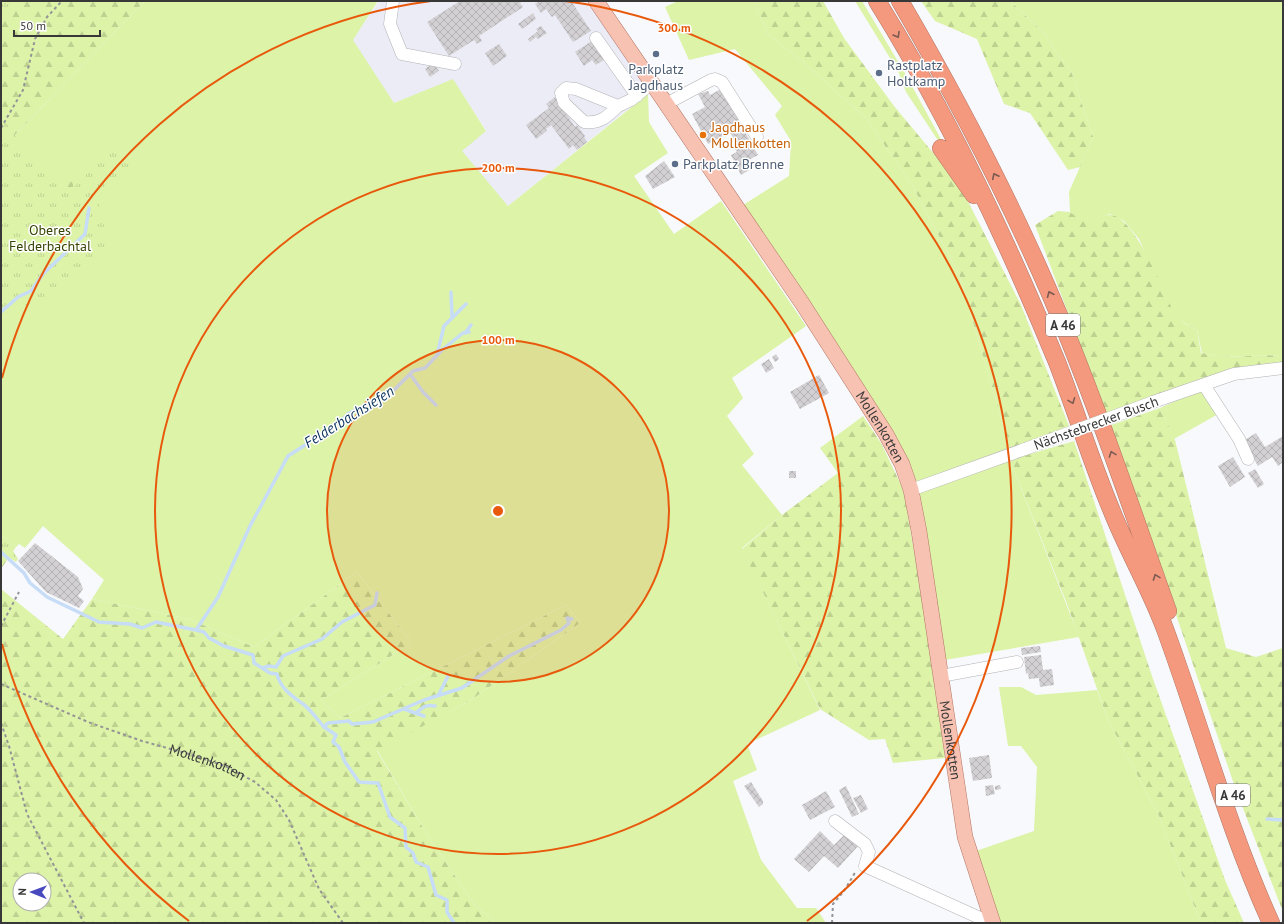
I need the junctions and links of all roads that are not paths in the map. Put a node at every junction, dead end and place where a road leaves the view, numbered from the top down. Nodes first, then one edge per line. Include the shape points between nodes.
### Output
1 (393, 1) edge
2 (596, 1) edge
3 (877, 1) edge
4 (900, 1) edge
5 (596, 38) dead end
6 (455, 64) dead end
7 (652, 83) junction
8 (637, 96) junction
9 (666, 104) junction
10 (618, 106) dead end
11 (757, 137) dead end
12 (941, 148) dead end
13 (1003, 238) junction
14 (1283, 368) edge
15 (1204, 384) junction
16 (1248, 459) dead end
17 (911, 490) junction
18 (1016, 662) dead end
19 (941, 676) junction
20 (835, 820) dead end
21 (1283, 922) edge
22 (992, 923) edge
23 (1271, 923) edge

1 - 6 street via 390,24 402,54
2 - 7 main road, Mollenkotten
3 -> 13 highway, A 46 via 932,95
21 -> 4 highway, A 46 via 1215,746 1105,432 1051,297 990,165 948,83
5 - 8 street
7 - 8 street
7 - 9 main road, Mollenkotten
8 - 10 street
9 - 11 street via 710,80 718,79
9 - 17 main road, Mollenkotten via 865,400 902,464
12 - 13 highway
13 -> 23 highway, A 46 via 1058,365 1111,509 1164,626 1224,803
14 - 15 street, Nächstebrecker Busch via 1234,374
15 - 16 street via 1239,439
15 - 17 street, Nächstebrecker Busch, bridge
17 - 19 main road, Mollenkotten
18 - 19 street
19 - 22 main road, Mollenkotten via 965,837
20 - 22 street via 865,844 869,852 865,866

